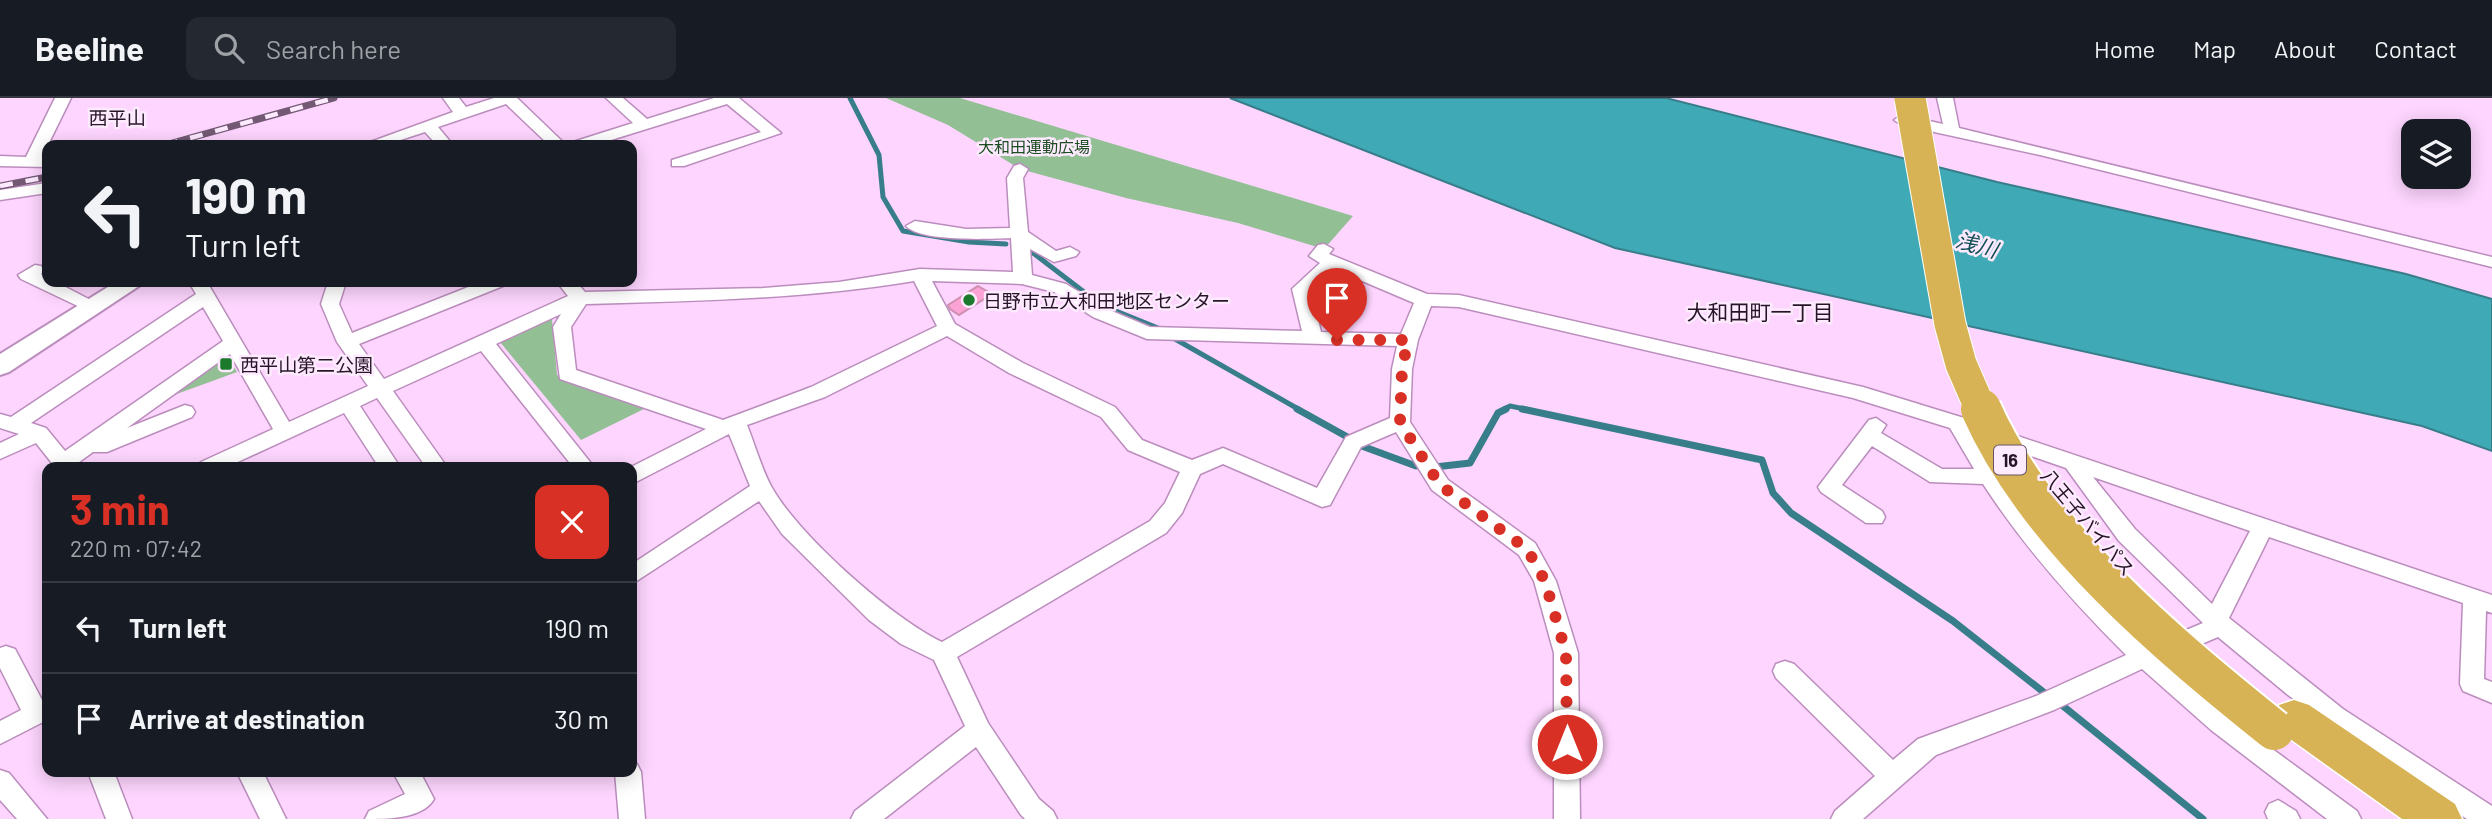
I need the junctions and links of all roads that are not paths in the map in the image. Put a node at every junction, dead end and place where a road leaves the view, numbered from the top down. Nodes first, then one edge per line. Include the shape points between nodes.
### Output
1 (63, 98) edge
2 (451, 98) edge
3 (509, 98) edge
4 (614, 98) edge
5 (729, 98) edge
6 (1896, 98) edge
7 (1930, 98) edge
8 (1945, 98) edge
9 (1905, 109) edge
10 (464, 114) junction
11 (645, 125) junction
12 (429, 126) junction
13 (1952, 130) junction
14 (47, 140) edge
15 (386, 140) edge
16 (441, 140) edge
17 (553, 140) edge
18 (596, 140) edge
19 (0, 161) edge
20 (39, 161) edge
21 (678, 163) dead end
22 (1020, 169) dead end
23 (42, 189) edge
24 (0, 195) edge
25 (915, 226) dead end
26 (1018, 233) junction
27 (1069, 252) dead end
28 (2492, 262) edge
29 (35, 270) dead end
30 (920, 275) junction
31 (1023, 278) junction
32 (42, 282) edge
33 (53, 287) edge
34 (125, 287) edge
35 (336, 287) edge
36 (484, 287) edge
37 (570, 287) edge
38 (202, 289) edge
39 (580, 298) junction
40 (1424, 300) junction
41 (93, 306) junction
42 (948, 328) junction
43 (1313, 339) junction
44 (1408, 340) junction
45 (233, 342) junction
46 (347, 342) junction
47 (484, 342) junction
48 (0, 366) edge
49 (382, 388) junction
50 (348, 404) junction
51 (185, 412) dead end
52 (1400, 422) junction
53 (7, 423) edge
54 (1957, 423) junction
55 (729, 425) junction
56 (285, 432) junction
57 (40, 433) junction
58 (0, 452) edge
59 (244, 460) edge
60 (62, 462) edge
61 (68, 462) edge
62 (71, 462) edge
63 (387, 462) edge
64 (434, 462) edge
65 (580, 462) edge
66 (2075, 465) junction
67 (1192, 469) junction
68 (637, 473) edge
69 (1989, 476) junction
70 (762, 489) junction
71 (1874, 517) dead end
72 (2263, 527) junction
73 (637, 572) edge
74 (2483, 601) edge
75 (2215, 622) junction
76 (943, 653) junction
77 (6, 656) dead end
78 (2146, 658) junction
79 (1784, 671) dead end
80 (2492, 693) edge
81 (42, 711) edge
82 (2284, 724) junction
83 (979, 730) junction
84 (0, 733) edge
85 (2342, 753) junction
86 (103, 777) edge
87 (252, 777) edge
88 (409, 777) edge
89 (628, 777) edge
90 (1893, 777) junction
91 (0, 781) edge
92 (34, 819) edge
93 (119, 819) edge
94 (273, 819) edge
95 (378, 819) edge
96 (632, 819) edge
97 (864, 819) edge
98 (1044, 819) edge
99 (1567, 819) edge
100 (1844, 819) edge
101 (2348, 819) edge
102 (2398, 819) edge
103 (2439, 819) edge
104 (2460, 819) edge
105 (2490, 819) edge

1 - 14 street
2 - 10 street
3 - 10 street
3 - 17 street
4 - 11 street
5 - 11 street
5 - 21 street via 773,133
6 - 9 street
7 - 82 highway, 八王子バイパス / 16 via 1976,334 2019,432 2070,505 2130,573
8 - 13 street
9 - 13 street
9 - 82 highway, 八王子バイパス / 16, bridge via 1951,331 1967,380 1993,432 2039,501 2118,592 2186,657
10 - 12 street
11 - 18 street
12 - 15 street
12 - 16 street
13 - 28 street
19 - 20 street
22 - 26 street via 1015,178
23 - 24 street
25 - 26 street via 966,234
26 - 27 street via 1054,257
26 - 31 street
29 - 32 street via 27,275
30 - 31 street
30 - 39 street via 764,294
30 - 42 street
31 - 43 street via 1078,296 1100,313 1147,333
33 - 41 street
34 - 41 street
35 - 46 street via 330,304
36 - 46 street
37 - 39 street
38 - 45 street
38 - 53 street
39 - 47 street
39 - 55 street via 562,327 567,374
40 - 43 street via 1328,256 1301,289
40 - 44 street
40 - 54 street via 1460,300 1856,392
41 - 48 street
42 - 55 street via 818,392
42 - 67 street via 1016,368 1108,412 1135,445
43 - 44 street
44 - 52 street
45 - 56 street
45 - 61 street
46 - 49 street
47 - 49 street
47 - 65 street
49 - 50 street
49 - 64 street
50 - 56 street
50 - 63 street
51 - 62 street
52 - 67 street via 1353,442 1322,499 1223,455
52 - 99 street via 1440,485 1527,549 1545,581 1566,653
53 - 57 street
54 - 66 street
54 - 69 street
55 - 68 street
55 - 70 street
56 - 59 street
57 - 58 street
57 - 60 street
66 - 72 street
66 - 75 street via 2088,488 2158,569
67 - 76 street via 1174,507 1158,527
69 - 71 street via 1938,477 1872,430 1829,487
69 - 78 street via 2064,575
70 - 73 street
70 - 76 street via 790,528 877,613 909,637
72 - 74 street
72 - 75 street
74 - 80 street via 2472,684
75 - 78 street via 2211,630
75 - 105 street via 2388,755
76 - 83 street
77 - 81 street
78 - 90 street via 2045,703 1927,747
78 - 101 street
79 - 90 street
81 - 84 street
82 - 85 highway, 八王子バイパス / 16
82 - 102 highway, 八王子バイパス / 16
83 - 97 street
83 - 98 street via 1030,807
85 - 103 highway, 八王子バイパス / 16
85 - 104 highway
86 - 93 street
87 - 94 street
88 - 95 street via 422,799
89 - 96 street
90 - 100 street
91 - 92 street

